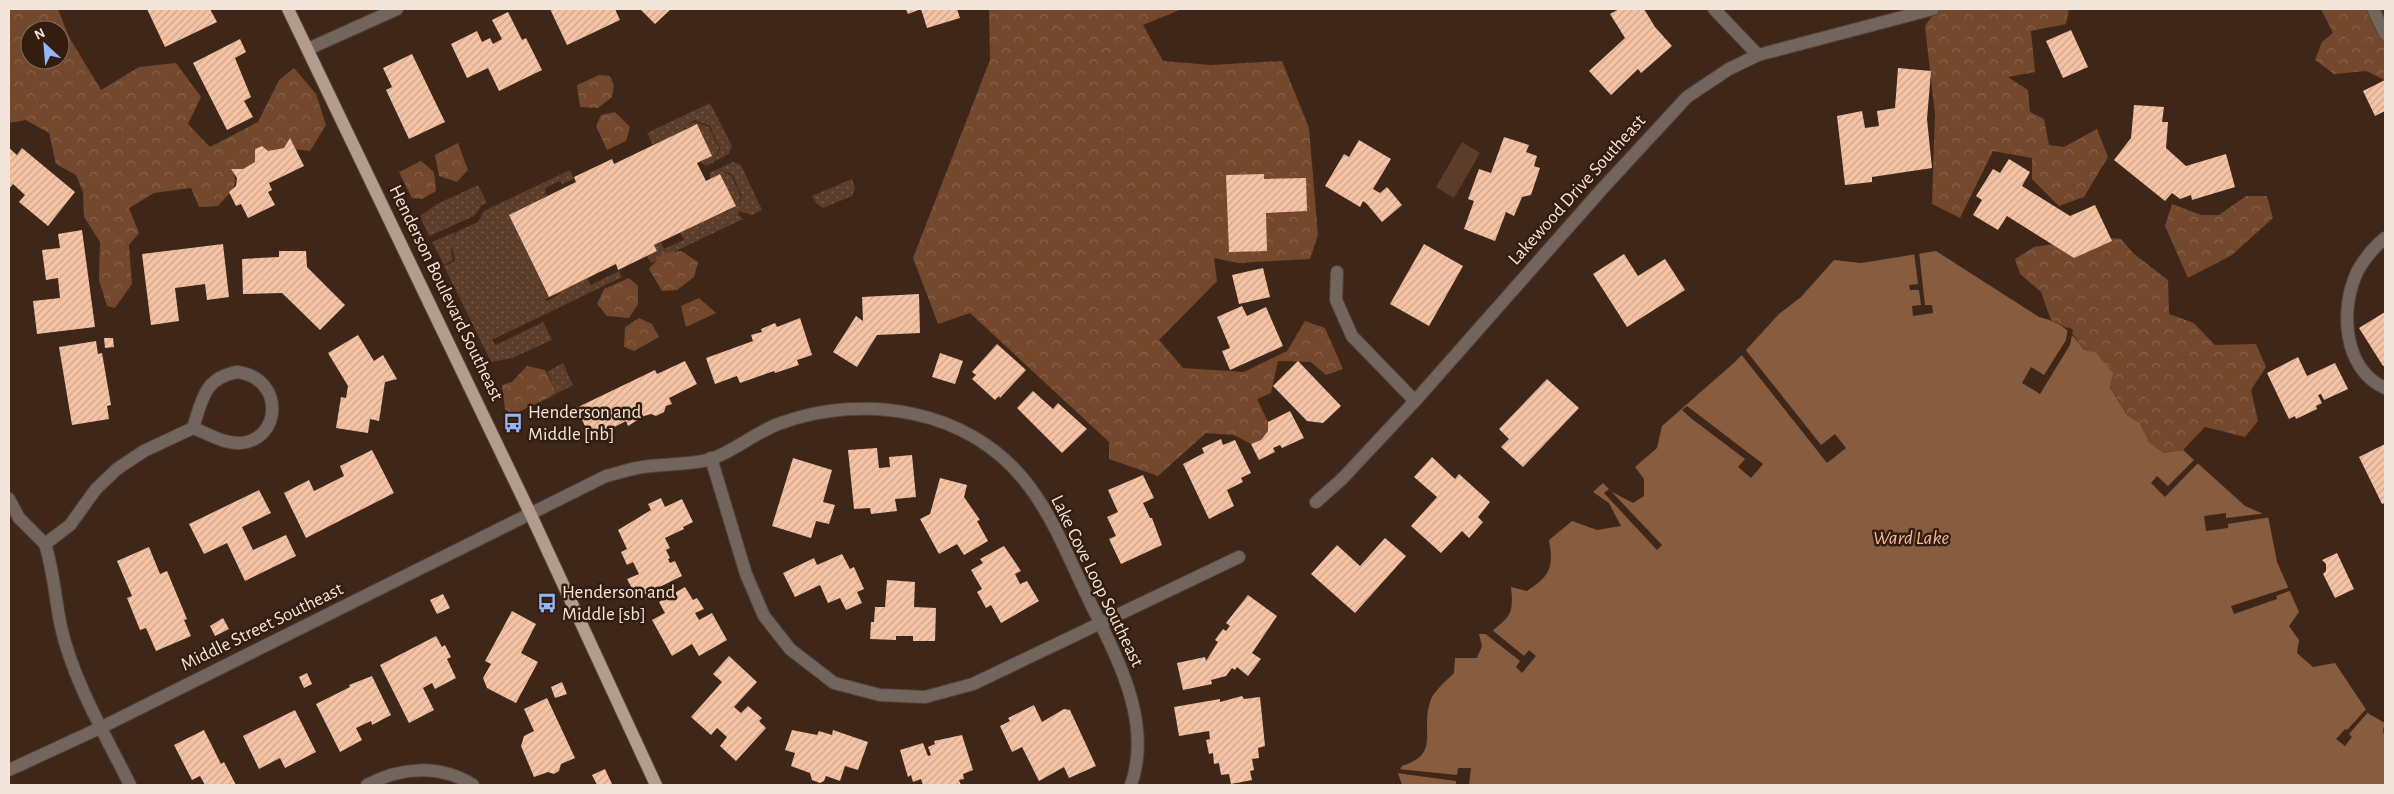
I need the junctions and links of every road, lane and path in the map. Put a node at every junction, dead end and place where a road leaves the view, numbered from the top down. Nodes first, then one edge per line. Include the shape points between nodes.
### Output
1 (288, 9) edge
2 (397, 9) edge
3 (1714, 9) edge
4 (1933, 9) edge
5 (2372, 9) edge
6 (2385, 34) edge
7 (308, 50) junction
8 (1758, 55) junction
9 (2385, 238) edge
10 (1337, 272) dead end
11 (2385, 388) edge
12 (1415, 401) junction
13 (193, 428) junction
14 (711, 458) junction
15 (9, 499) edge
16 (1316, 502) dead end
17 (531, 515) junction
18 (45, 544) junction
19 (1238, 557) dead end
20 (1100, 623) junction
21 (102, 727) junction
22 (9, 770) edge
23 (130, 785) edge
24 (366, 785) edge
25 (473, 785) edge
26 (656, 785) edge
27 (1131, 785) edge

1 - 7 main road, Henderson Boulevard Southeast
2 - 7 street
3 - 8 street
4 - 8 street, Lakewood Drive Southeast
5 - 6 street
7 - 17 main road, Henderson Boulevard Southeast
8 - 12 street, Lakewood Drive Southeast via 1729,69 1687,97
9 - 11 street via 2372,249 2358,270 2350,295 2347,326 2353,354 2361,370 2372,382
10 - 12 street via 1336,300 1352,336
12 - 16 street, Lakewood Drive Southeast
13 - 13 street via 230,442 254,439 263,432 273,410 266,387 253,376 236,372 215,379 207,388
13 - 18 street via 144,451 117,469 96,489 70,525
14 - 17 street, Lake Cove Loop Southeast via 637,468 606,476
14 - 20 street, Lake Cove Loop Southeast via 780,423 833,409 875,408 917,414 943,423 974,438 1024,480 1044,509
14 - 20 street via 746,574 764,616 790,648 834,683 880,695 926,697 973,684
15 - 18 street via 19,518
17 - 21 street, Middle Street Southeast
17 - 26 main road, Henderson Boulevard Southeast
18 - 21 street via 54,570 61,626 76,676
19 - 20 street
20 - 27 street, Lake Cove Loop Southeast via 1120,666 1136,713 1138,742
21 - 22 street, Middle Street Southeast
21 - 23 street
24 - 25 street via 401,772 429,770 452,775

